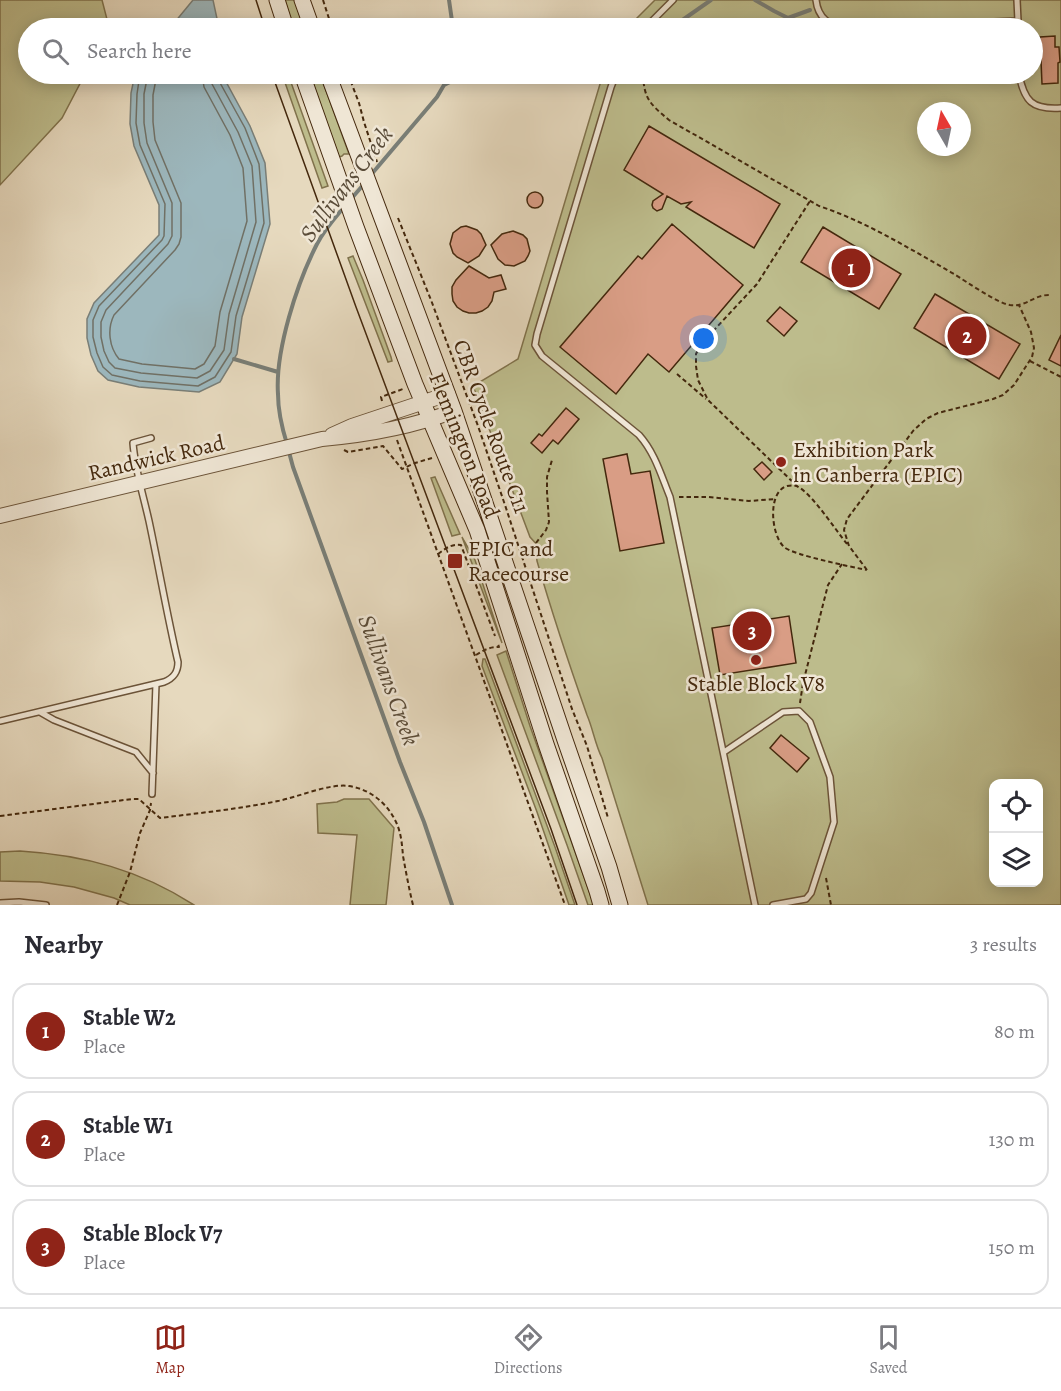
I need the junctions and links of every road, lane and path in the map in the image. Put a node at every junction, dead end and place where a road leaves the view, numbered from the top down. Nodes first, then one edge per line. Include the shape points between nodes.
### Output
1 (277, 0) edge
2 (302, 0) edge
3 (323, 0) edge
4 (673, 0) edge
5 (816, 0) edge
6 (1017, 0) edge
7 (283, 18) edge
8 (308, 18) edge
9 (329, 18) edge
10 (655, 18) edge
11 (823, 18) edge
12 (1018, 18) edge
13 (305, 84) edge
14 (332, 84) edge
15 (352, 84) edge
16 (612, 84) edge
17 (644, 84) edge
18 (1021, 84) edge
19 (1061, 108) edge
20 (369, 140) dead end
21 (810, 201) junction
22 (395, 211) dead end
23 (1049, 295) dead end
24 (1019, 305) junction
25 (1030, 361) junction
26 (677, 374) dead end
27 (1061, 377) edge
28 (415, 384) junction
29 (448, 394) junction
30 (708, 400) junction
31 (423, 403) junction
32 (454, 411) junction
33 (387, 415) junction
34 (430, 420) junction
35 (393, 428) junction
36 (151, 438) dead end
37 (322, 439) junction
38 (552, 460) dead end
39 (139, 483) junction
40 (798, 487) junction
41 (670, 497) junction
42 (775, 499) junction
43 (0, 516) edge
44 (536, 543) dead end
45 (849, 546) junction
46 (438, 554) junction
47 (842, 564) junction
48 (475, 656) junction
49 (156, 684) junction
50 (40, 711) junction
51 (799, 711) junction
52 (0, 721) edge
53 (565, 740) junction
54 (546, 744) junction
55 (724, 752) junction
56 (153, 773) junction
57 (152, 794) joint
58 (150, 810) junction
59 (0, 816) edge
60 (608, 817) dead end
61 (822, 860) junction
62 (0, 903) edge
63 (46, 905) edge
64 (117, 905) edge
65 (413, 905) edge
66 (565, 905) edge
67 (601, 905) edge
68 (620, 905) edge
69 (755, 905) edge
70 (773, 905) edge
71 (831, 905) edge

1 - 7 main road
2 - 8 main road
3 - 9 path
4 - 10 lane
5 - 11 lane
6 - 12 lane
13 - 28 main road, Flemington Road
14 - 29 main road, Flemington Road
15 - 20 path
16 - 41 lane via 535,345 542,356 639,435 655,458
17 - 21 path via 650,105 669,120
18 - 19 lane via 1028,99 1039,106
21 - 24 path via 888,236 986,294
21 - 30 path via 757,284 701,344 696,354 696,372
22 - 60 path, CBR Cycle Route C11 via 478,426
23 - 24 path
24 - 25 path via 1031,332 1034,348
25 - 27 path
25 - 45 path via 1003,395 926,418 847,519 844,530
26 - 30 path
28 - 31 main road, Flemington Road
28 - 33 path via 381,397
29 - 31 street, Randwick Road
29 - 32 main road, Flemington Road
30 - 40 path
31 - 33 street, Randwick Road
31 - 34 main road, Flemington Road
32 - 34 street, Randwick Road
32 - 53 main road, Flemington Road
33 - 37 street, Randwick Road
34 - 35 street, Randwick Road
34 - 54 main road, Flemington Road via 477,530
35 - 37 street, Randwick Road
35 - 46 path
36 - 39 lane via 133,443
37 - 39 street, Randwick Road
38 - 44 path via 547,477 549,522
39 - 43 street, Randwick Road
39 - 49 lane via 178,662 172,678
40 - 42 path via 783,487
40 - 45 path
41 - 42 path
41 - 55 lane
42 - 47 path via 776,533 785,548
45 - 47 path via 867,570
46 - 48 path
46 - 48 path via 453,544 461,545 499,647 484,649
47 - 51 path via 828,585
48 - 66 path
49 - 50 lane
49 - 56 lane
50 - 52 lane
50 - 56 lane via 136,752
51 - 55 lane via 783,712
51 - 61 lane via 810,722 830,777 834,822
53 - 54 main road
53 - 68 main road, Flemington Road
54 - 67 main road, Flemington Road
55 - 69 lane
56 - 57 lane
57 - 58 path
58 - 59 path via 139,799 132,799
58 - 64 path
58 - 65 path via 160,818 347,785 365,789 377,797 399,829
61 - 70 lane via 806,898
61 - 71 path
62 - 63 lane

